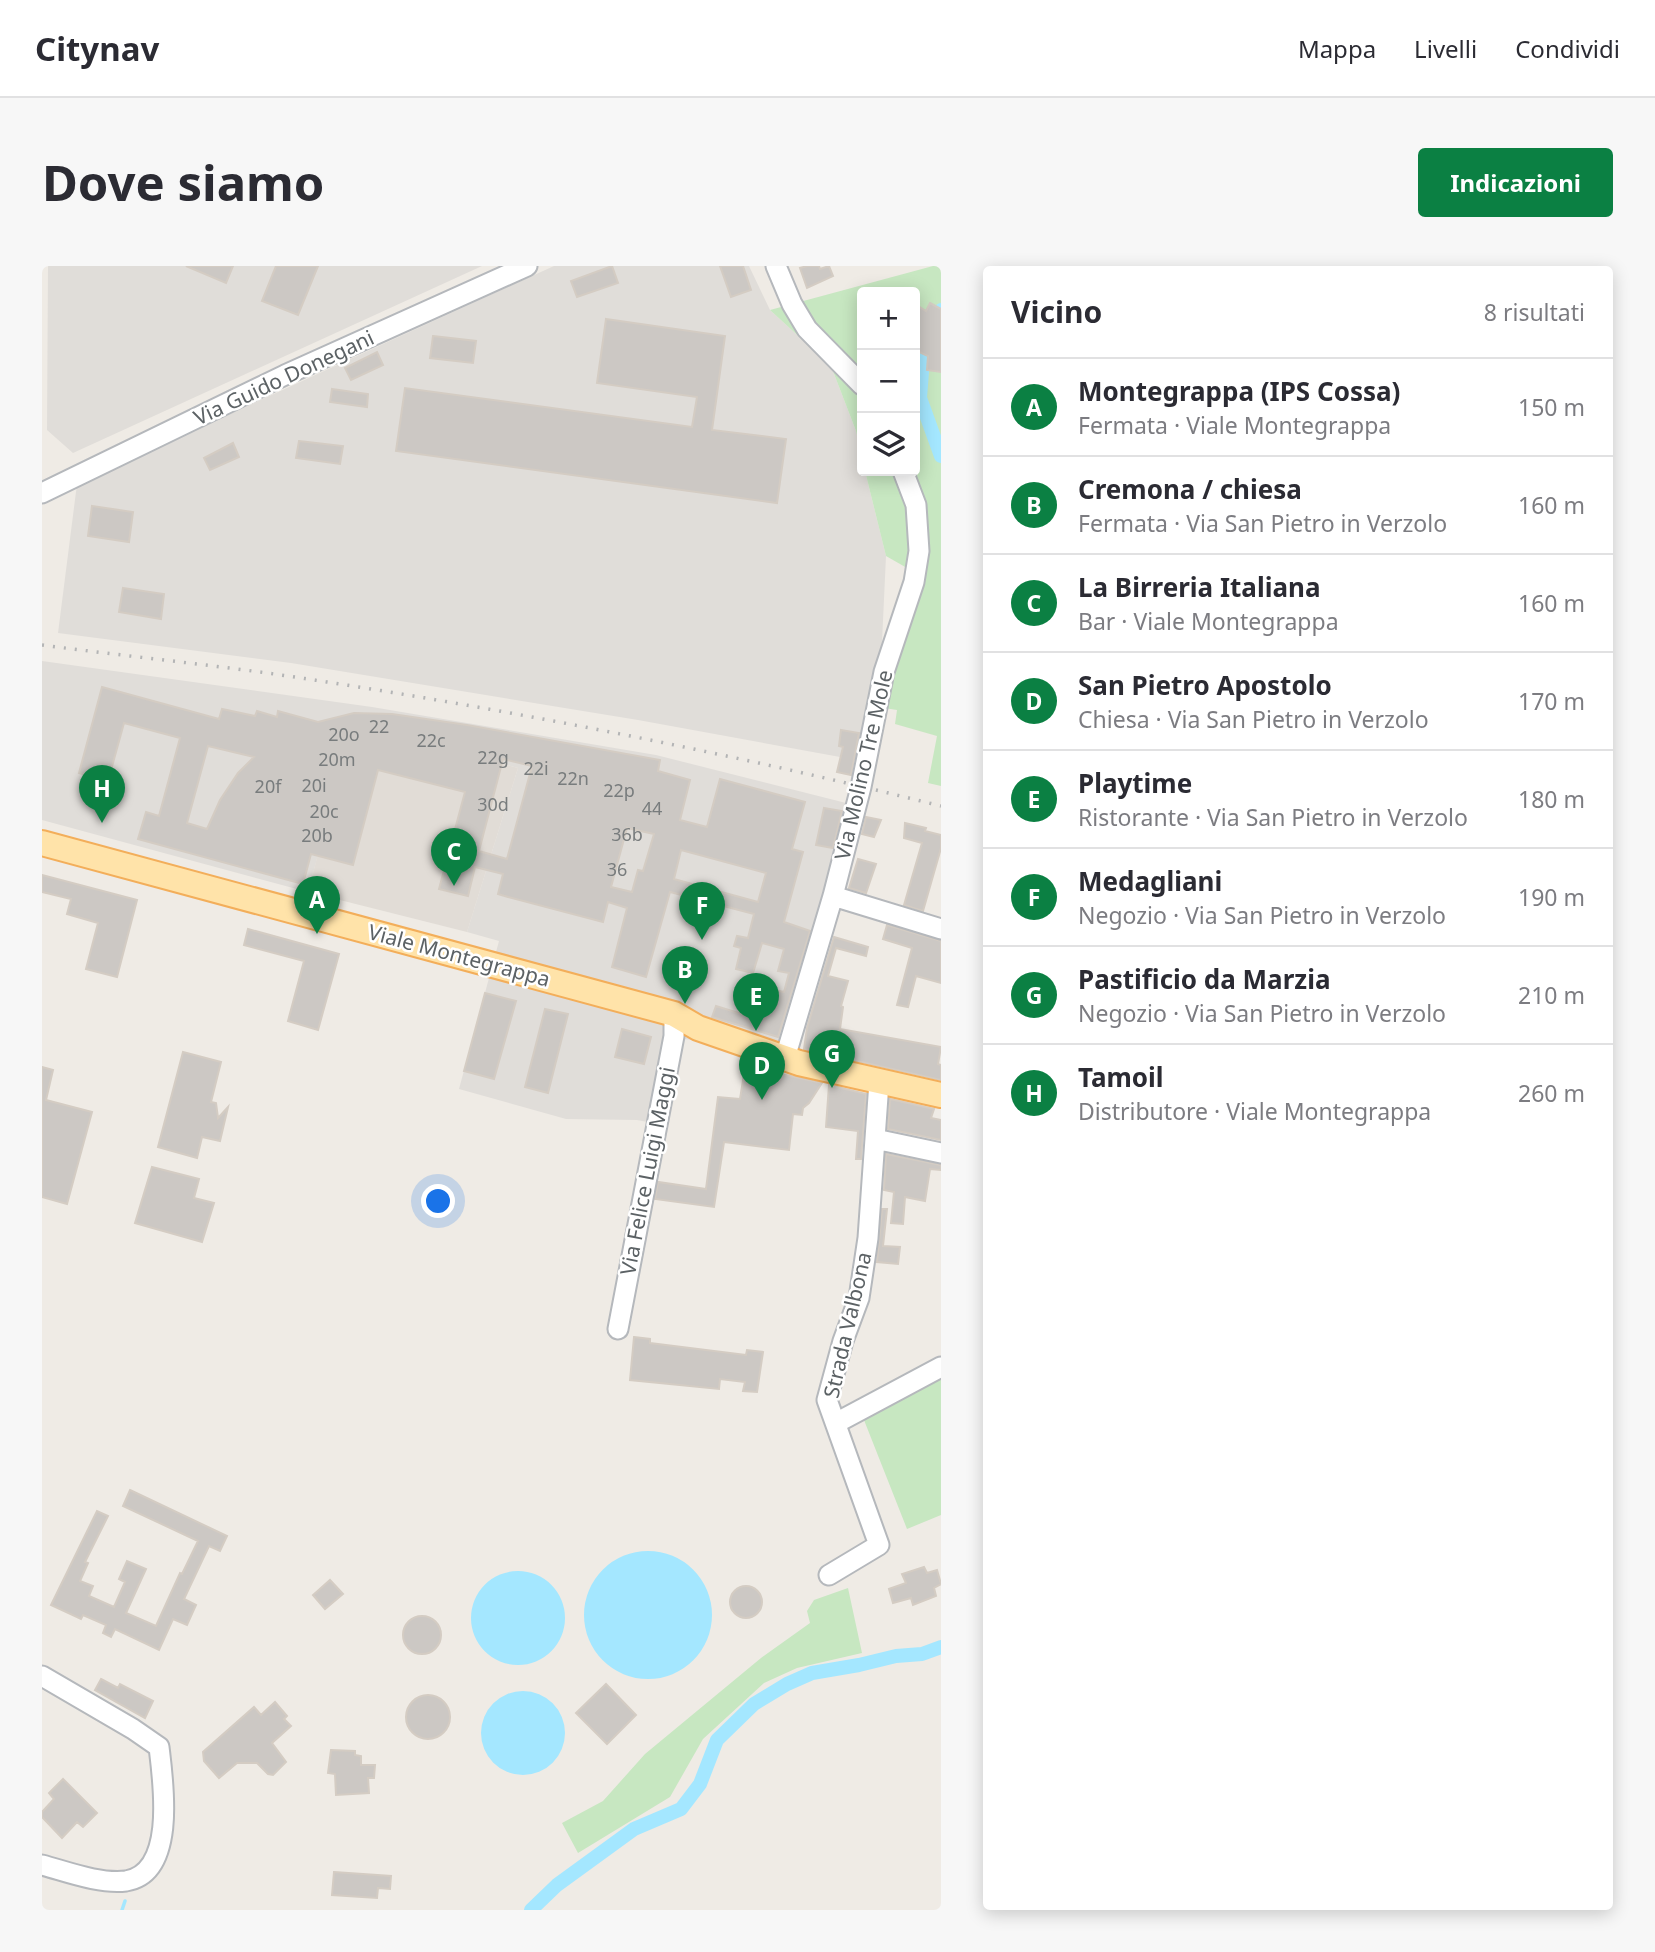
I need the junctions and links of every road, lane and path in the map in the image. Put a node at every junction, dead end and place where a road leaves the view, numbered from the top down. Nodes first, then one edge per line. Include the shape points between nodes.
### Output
1 (527, 266) edge
2 (776, 266) edge
3 (857, 381) edge
4 (905, 476) edge
5 (42, 493) edge
6 (42, 843) edge
7 (833, 896) junction
8 (941, 929) edge
9 (674, 1014) junction
10 (785, 1058) junction
11 (879, 1082) junction
12 (941, 1095) edge
13 (875, 1139) junction
14 (941, 1153) edge
15 (618, 1329) dead end
16 (941, 1367) edge
17 (835, 1423) junction
18 (829, 1575) dead end
19 (42, 1676) edge
20 (42, 1866) edge

1 - 5 street, Via Guido Donegani via 285,375
2 - 3 street via 807,330
4 - 7 street, Via Molino Tre Mole via 916,505 919,551 914,582 884,672
6 - 9 main road, Viale Montegrappa
7 - 8 street
7 - 10 street, Via Molino Tre Mole
9 - 10 main road, Viale Montegrappa via 698,1028
9 - 15 street, Via Felice Luigi Maggi via 674,1036
10 - 11 main road, Viale Montegrappa
11 - 12 main road, Viale Montegrappa
11 - 13 street, Strada Valbona
13 - 14 street
13 - 17 street, Strada Valbona via 859,1298 827,1400
16 - 17 street
17 - 18 street, Strada Valbona via 879,1545
19 - 20 street via 159,1747 164,1825 155,1858 143,1874 128,1881 103,1881

